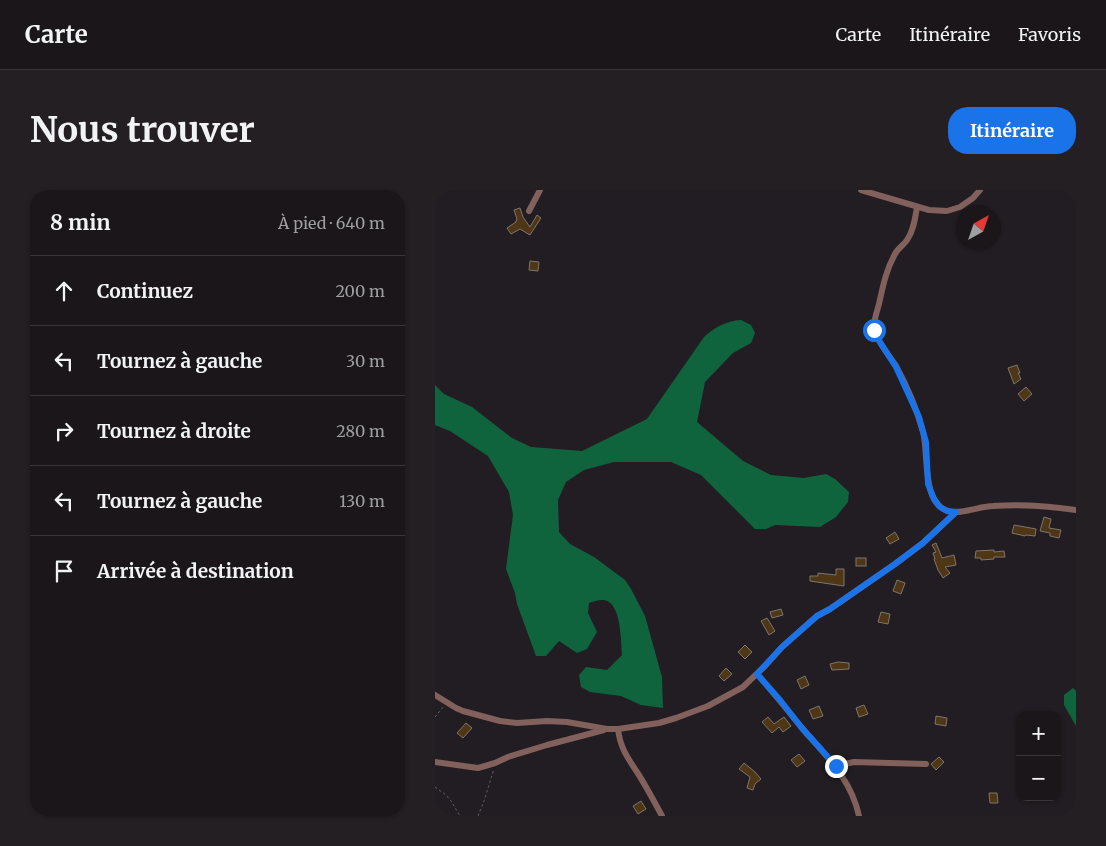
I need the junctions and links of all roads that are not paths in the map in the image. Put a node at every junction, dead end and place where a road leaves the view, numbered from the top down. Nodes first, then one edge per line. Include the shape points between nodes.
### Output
1 (540, 190) edge
2 (861, 190) edge
3 (979, 190) edge
4 (917, 207) junction
5 (529, 211) dead end
6 (1076, 510) edge
7 (956, 512) junction
8 (757, 674) junction
9 (435, 695) edge
10 (607, 729) junction
11 (617, 729) junction
12 (435, 762) edge
13 (927, 764) dead end
14 (836, 766) junction
15 (857, 815) edge
16 (662, 816) edge

1 - 5 street
2 - 4 street
3 - 4 street via 960,207 947,211
4 - 7 street via 908,239 896,251 885,275 874,330 896,367 919,417 926,442 928,484 934,499 940,507
6 - 7 street via 1027,505
7 - 8 street via 902,559 817,616
8 - 11 street via 743,687 708,706 659,723
8 - 14 street
9 - 10 street via 463,711 500,720 567,722
10 - 11 street
10 - 12 street via 478,768
11 - 16 street via 624,752
13 - 14 street via 854,762
14 - 15 street via 852,794

